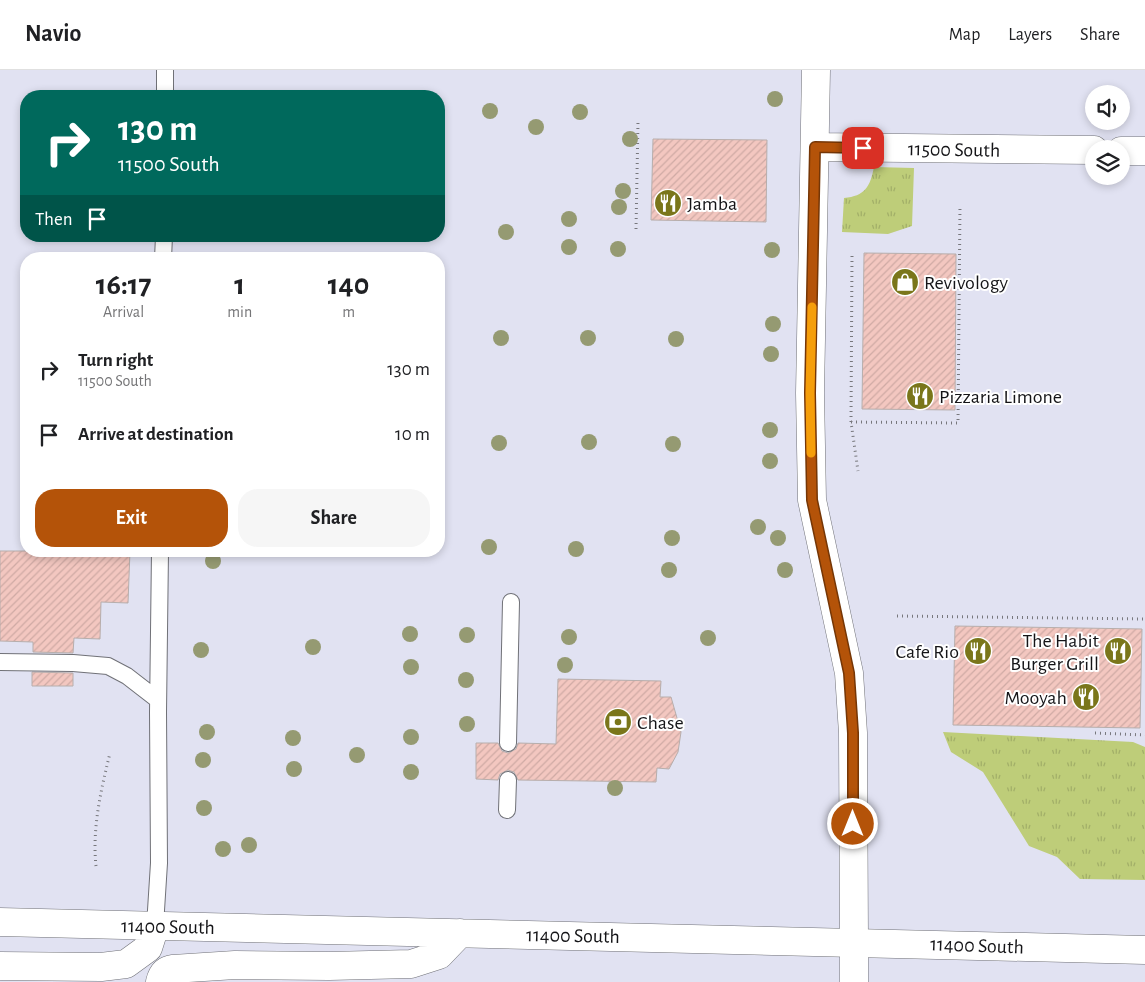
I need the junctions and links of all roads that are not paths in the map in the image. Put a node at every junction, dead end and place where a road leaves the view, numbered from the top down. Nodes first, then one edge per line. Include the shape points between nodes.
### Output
1 (165, 70) edge
2 (816, 70) edge
3 (165, 90) edge
4 (815, 147) junction
5 (1085, 150) edge
6 (1130, 151) edge
7 (1145, 151) edge
8 (160, 557) edge
9 (511, 602) dead end
10 (0, 662) edge
11 (158, 700) junction
12 (508, 743) dead end
13 (508, 780) dead end
14 (507, 810) dead end
15 (0, 922) edge
16 (155, 926) junction
17 (460, 933) junction
18 (854, 942) junction
19 (1145, 950) edge
20 (0, 966) edge
21 (160, 982) edge
22 (854, 982) edge

1 - 3 lane
2 - 4 main road
4 - 5 main road, 11500 South
4 - 18 main road via 810,393 812,500 849,673 853,733
6 - 7 main road
8 - 11 lane
9 - 12 lane
10 - 11 lane via 108,666
11 - 16 lane via 159,863
13 - 14 lane
15 - 16 main road, 11400 South
16 - 17 main road, 11400 South
16 - 20 main road via 148,948 126,964 101,967
17 - 18 main road, 11400 South
17 - 21 main road via 438,955 411,964 173,968 162,975
18 - 19 main road, 11400 South
18 - 22 main road

